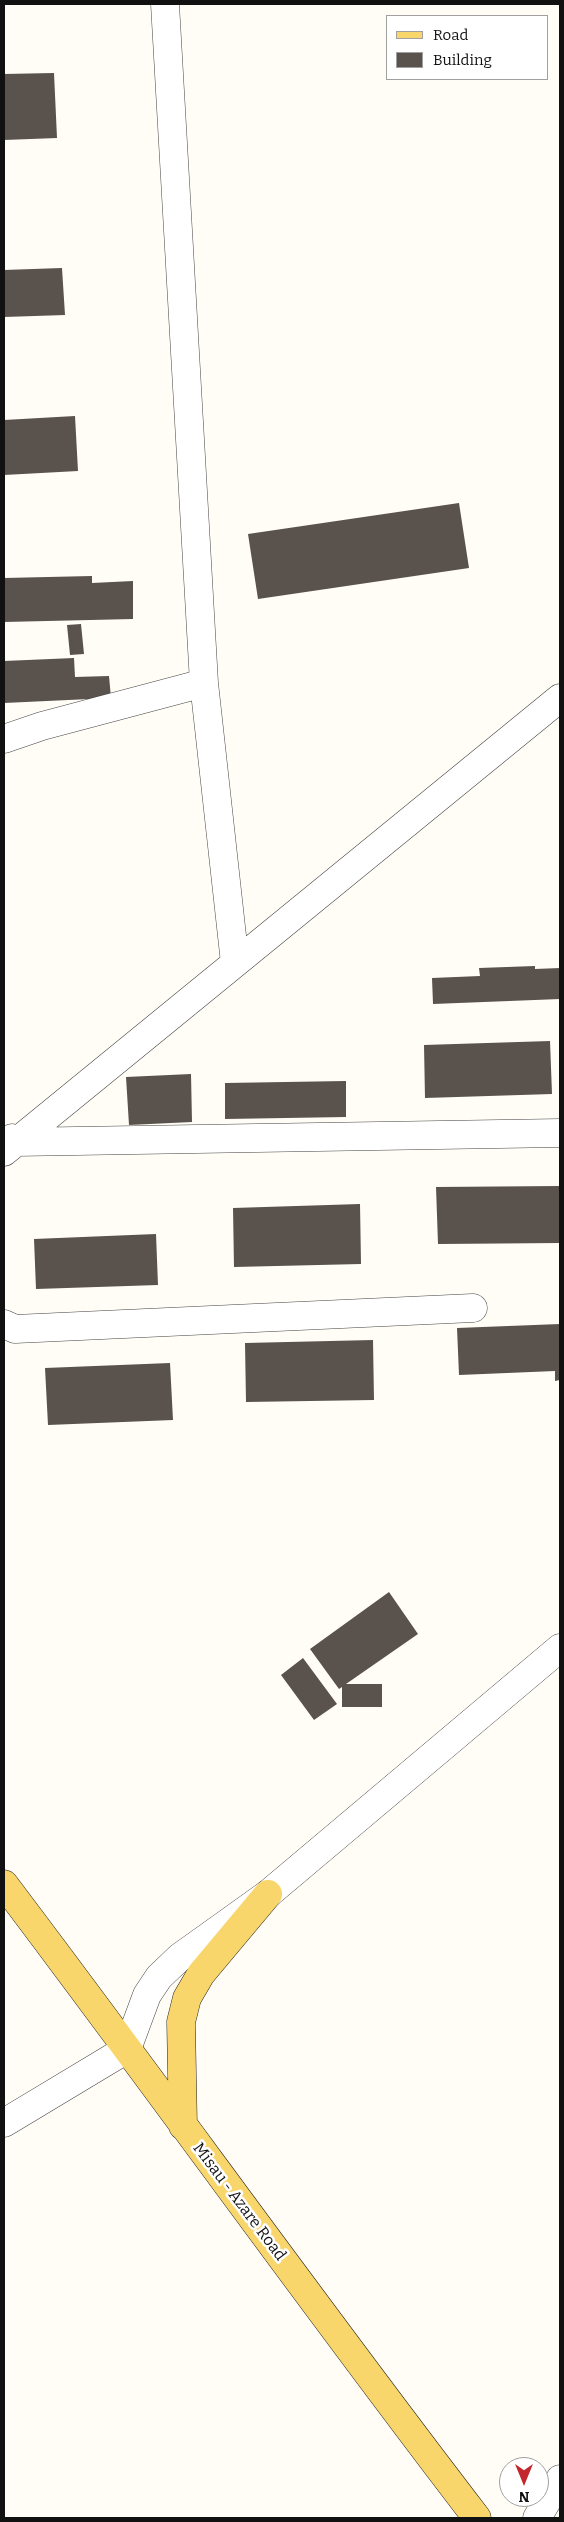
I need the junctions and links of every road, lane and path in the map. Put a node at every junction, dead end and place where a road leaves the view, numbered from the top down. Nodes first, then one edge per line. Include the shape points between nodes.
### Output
1 (165, 4) edge
2 (204, 683) junction
3 (560, 698) edge
4 (4, 739) edge
5 (235, 963) junction
6 (560, 1133) edge
7 (8, 1141) edge
8 (473, 1308) dead end
9 (4, 1324) edge
10 (560, 1648) edge
11 (4, 1884) edge
12 (268, 1894) junction
13 (127, 2049) junction
14 (4, 2122) edge
15 (183, 2126) junction
16 (560, 2479) edge
17 (477, 2518) edge
18 (537, 2518) edge

1 - 2 street
2 - 4 street
2 - 5 street
3 - 5 street
5 - 7 street
6 - 7 street
8 - 9 street via 15,1329
10 - 12 street
11 - 13 main road, Misau - Azare Road
12 - 13 street via 180,1957 159,1977 147,1995
12 - 15 main road via 201,1974 187,1998 181,2022
13 - 14 street
13 - 15 main road, Misau - Azare Road
15 - 17 main road, Misau - Azare Road
16 - 18 street

